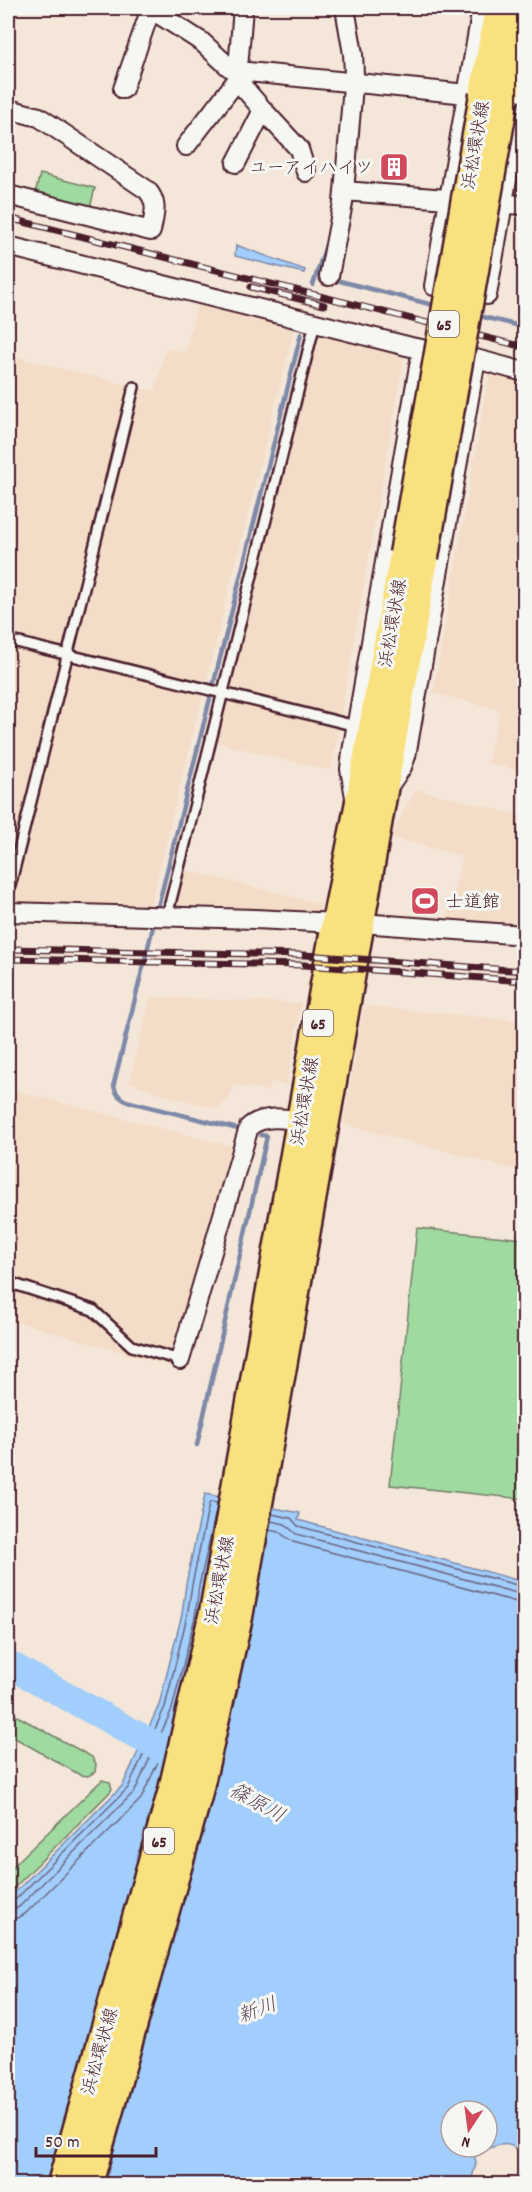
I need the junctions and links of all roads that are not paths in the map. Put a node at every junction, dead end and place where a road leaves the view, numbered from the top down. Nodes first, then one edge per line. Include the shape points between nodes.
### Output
1 (243, 8) edge
2 (345, 8) edge
3 (482, 8) edge
4 (499, 8) edge
5 (521, 8) edge
6 (151, 9) edge
7 (238, 76) junction
8 (353, 82) junction
9 (123, 89) dead end
10 (504, 93) edge
11 (8, 109) edge
12 (263, 110) junction
13 (186, 146) dead end
14 (236, 163) dead end
15 (306, 172) dead end
16 (344, 191) junction
17 (8, 195) edge
18 (449, 199) junction
19 (503, 203) junction
20 (525, 205) edge
21 (8, 246) edge
22 (329, 276) dead end
23 (315, 323) junction
24 (422, 350) junction
25 (476, 359) junction
26 (525, 372) edge
27 (134, 387) dead end
28 (8, 640) edge
29 (67, 655) junction
30 (220, 694) junction
31 (356, 726) junction
32 (371, 800) junction
33 (8, 894) edge
34 (8, 912) edge
35 (160, 916) junction
36 (349, 923) junction
37 (525, 935) edge
38 (312, 1108) junction
39 (8, 1282) edge
40 (180, 1360) joint
41 (250, 1485) junction
42 (62, 2184) edge
43 (88, 2184) edge

1 - 7 street
2 - 8 street via 353,54
3 - 10 street
4 - 10 main road, 浜松環状線 / 65
5 - 10 main road, 浜松環状線 / 65
6 - 7 street via 202,42
6 - 9 street
7 - 8 street
7 - 12 street
7 - 13 street
8 - 10 street
8 - 16 street
10 - 18 street
10 - 19 street
10 - 32 main road, 浜松環状線 / 65, bridge
11 - 17 street via 39,117 147,190 153,196 155,213 151,231
12 - 14 street
12 - 15 street via 299,149
16 - 18 street
16 - 22 street
18 - 19 street
18 - 19 street via 434,286 487,295
19 - 20 street
21 - 23 street
23 - 24 street
23 - 30 lane
24 - 25 street
24 - 31 street
25 - 26 street
25 - 32 street via 406,756 396,777
27 - 29 lane
28 - 29 lane
29 - 30 lane
29 - 33 lane
30 - 31 lane
30 - 35 lane
31 - 32 street via 350,769 352,786
32 - 36 main road, 浜松環状線 / 65
34 - 35 street
35 - 36 street
36 - 37 street
36 - 38 main road, 浜松環状線 / 65
38 - 40 street via 254,1122 249,1127
38 - 41 main road, 浜松環状線 / 65
39 - 40 lane via 93,1310 132,1346
41 - 42 main road, 浜松環状線 / 65 via 173,1790
41 - 43 main road, 浜松環状線 / 65 via 238,1617 197,1796

